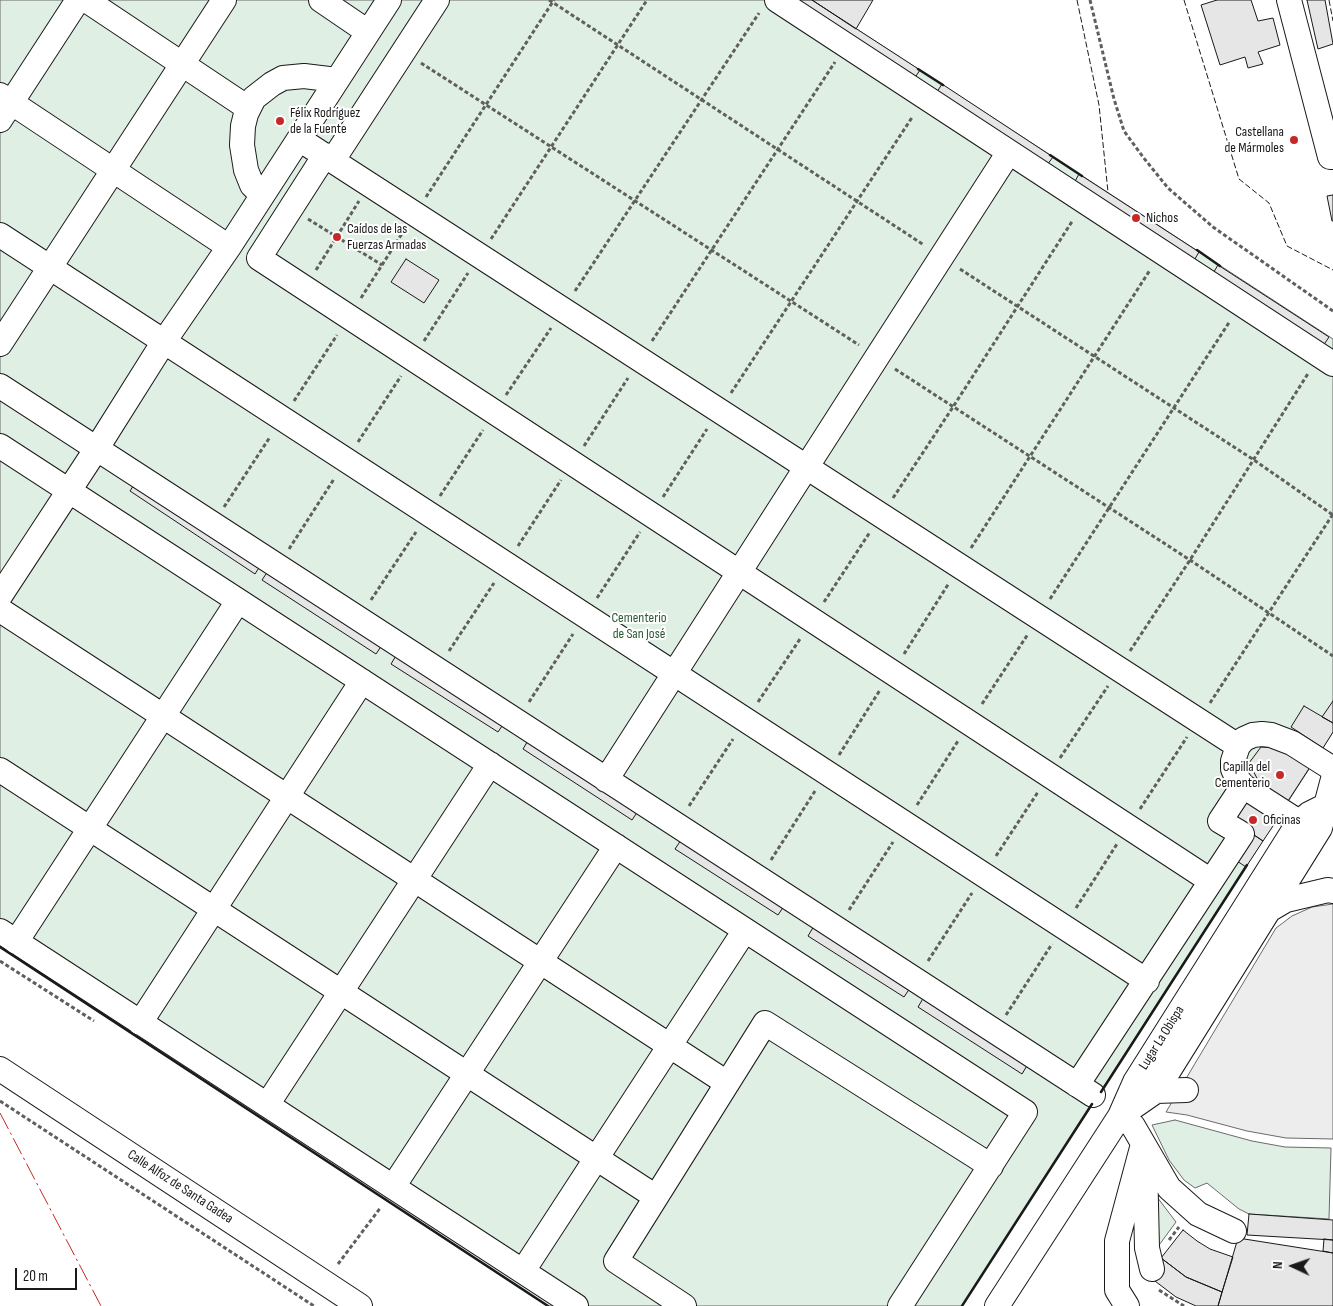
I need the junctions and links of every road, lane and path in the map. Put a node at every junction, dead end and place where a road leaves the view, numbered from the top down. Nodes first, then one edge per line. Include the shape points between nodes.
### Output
1 (78, 0) edge
2 (86, 0) edge
3 (224, 0) edge
4 (320, 0) edge
5 (389, 0) edge
6 (437, 0) edge
7 (554, 0) edge
8 (647, 0) edge
9 (777, 0) edge
10 (1090, 0) edge
11 (1289, 0) edge
12 (368, 32) junction
13 (404, 51) junction
14 (182, 64) junction
15 (337, 80) junction
16 (486, 105) junction
17 (4, 106) edge
18 (248, 108) junction
19 (299, 139) junction
20 (551, 147) junction
21 (1009, 152) junction
22 (1333, 157) edge
23 (329, 158) junction
24 (113, 170) junction
25 (369, 184) junction
26 (262, 195) junction
27 (291, 208) junction
28 (415, 214) junction
29 (0, 235) edge
30 (337, 237) junction
31 (229, 247) junction
32 (480, 256) junction
33 (382, 265) junction
34 (50, 268) junction
35 (304, 288) junction
36 (1333, 310) edge
37 (349, 317) junction
38 (163, 343) junction
39 (0, 344) edge
40 (876, 356) junction
41 (413, 358) junction
42 (1333, 364) edge
43 (0, 386) edge
44 (282, 419) junction
45 (0, 446) edge
46 (97, 448) junction
47 (346, 461) junction
48 (807, 467) junction
49 (69, 491) junction
50 (1333, 514) edge
51 (213, 525) junction
52 (277, 566) junction
53 (739, 573) junction
54 (0, 596) edge
55 (238, 601) junction
56 (0, 610) edge
57 (1268, 614) junction
58 (1333, 656) edge
59 (675, 673) junction
60 (362, 681) junction
61 (163, 716) junction
62 (1198, 721) junction
63 (1238, 746) junction
64 (490, 764) junction
65 (1333, 769) edge
66 (0, 770) edge
67 (1333, 779) edge
68 (606, 780) junction
69 (1243, 786) junction
70 (287, 797) junction
71 (1329, 811) edge
72 (1299, 822) junction
73 (90, 828) junction
74 (1128, 828) junction
75 (616, 846) junction
76 (414, 879) junction
77 (1211, 881) junction
78 (1333, 891) edge
79 (214, 909) junction
80 (1270, 910) junction
81 (1064, 927) junction
82 (745, 930) junction
83 (8, 937) edge
84 (541, 962) junction
85 (1147, 981) junction
86 (342, 992) junction
87 (140, 1023) junction
88 (995, 1032) junction
89 (670, 1046) junction
90 (0, 1069) edge
91 (468, 1073) junction
92 (727, 1083) junction
93 (1186, 1090) dead end
94 (1156, 1091) junction
95 (0, 1101) edge
96 (266, 1105) junction
97 (1120, 1116) junction
98 (1143, 1144) junction
99 (597, 1157) junction
100 (991, 1166) junction
101 (393, 1187) junction
102 (656, 1197) junction
103 (381, 1207) dead end
104 (1183, 1222) dead end
105 (1234, 1231) dead end
106 (1152, 1266) junction
107 (522, 1271) junction
108 (1018, 1274) junction
109 (324, 1282) junction
110 (314, 1306) edge
111 (360, 1306) edge
112 (576, 1306) edge
113 (684, 1306) edge
114 (900, 1306) edge
115 (997, 1306) edge
116 (1019, 1306) edge
117 (1127, 1306) edge
118 (1184, 1306) edge

1 - 17 street
2 - 14 street
3 - 14 street
4 - 12 street
5 - 12 street
6 - 13 street
7 - 16 path
8 - 20 path
9 - 21 street
10 - 36 path via 1124,131 1142,157 1168,188 1213,227
11 - 22 street via 1330,157
12 - 15 street
13 - 16 path
13 - 23 street
14 - 18 street
14 - 24 street
15 - 18 street via 304,76 283,78 262,91
15 - 19 street
16 - 20 path
16 - 28 path
17 - 24 street
18 - 26 street via 242,136 243,156 252,184
19 - 23 street
19 - 26 street
20 - 32 path
20 - 40 path
21 - 40 street
21 - 42 street
23 - 25 street
23 - 27 street
24 - 31 street
24 - 34 street
25 - 28 street
25 - 30 path
26 - 31 street
27 - 30 path
27 - 35 street via 259,258
28 - 32 street
28 - 33 path
29 - 34 street
30 - 33 path
30 - 35 path
31 - 38 street
32 - 41 path
32 - 48 street
33 - 37 path
34 - 38 street
34 - 39 street
35 - 37 street
37 - 41 street
37 - 44 path
38 - 44 street
38 - 46 street
40 - 48 street
40 - 57 path
41 - 47 path
41 - 53 street
43 - 46 street
44 - 47 street
44 - 51 path
45 - 49 street
46 - 49 street
46 - 51 street
47 - 52 path
47 - 59 street
48 - 53 street
48 - 62 street
49 - 54 street
49 - 55 street
50 - 57 path
51 - 52 street
52 - 68 street
53 - 59 street
53 - 74 street
55 - 60 street
55 - 61 street
56 - 61 street
57 - 58 path
57 - 62 path
59 - 68 street
59 - 81 street
60 - 64 street
60 - 70 street
61 - 70 street
61 - 73 street
62 - 63 street
62 - 74 path
63 - 65 street via 1253,735 1271,735 1292,743
63 - 69 street via 1233,769
64 - 75 street
64 - 76 street
66 - 73 street
67 - 71 street
68 - 88 street
69 - 72 street
69 - 77 street via 1220,820 1242,834
70 - 76 street
70 - 79 street
71 - 72 street, Lugar La Obispa via 1309,814
71 - 80 street
72 - 97 street, Lugar La Obispa via 1135,1082
73 - 79 street
73 - 83 street
74 - 77 street
74 - 81 path
75 - 82 street
75 - 84 street
76 - 84 street
76 - 86 street
77 - 85 street
78 - 80 street via 1286,900
79 - 86 street
79 - 87 street
80 - 94 street
81 - 85 street
81 - 88 path
82 - 89 street
82 - 100 street via 1025,1112
83 - 87 street
84 - 89 street
84 - 91 street
85 - 88 street via 1085,1090
86 - 91 street
86 - 96 street
87 - 96 street
89 - 92 street
89 - 99 street
90 - 109 street, Calle Alfoz de Santa Gadea
91 - 99 street
91 - 101 street
92 - 100 street via 765,1023
92 - 102 street
93 - 94 street
94 - 97 street
95 - 110 path
96 - 101 street
97 - 98 street via 1133,1126
97 - 108 street, Lugar La Obispa
98 - 105 street via 1169,1188 1198,1214
98 - 106 street via 1147,1248
98 - 117 street via 1117,1241 1117,1290
99 - 102 street
99 - 107 street
100 - 114 street
101 - 107 street
102 - 113 street via 616,1261
103 - 109 path
104 - 106 path
106 - 118 path via 1144,1273 1144,1278
107 - 112 street
108 - 115 street, Lugar La Obispa
108 - 116 street
109 - 111 street, Calle Alfoz de Santa Gadea

